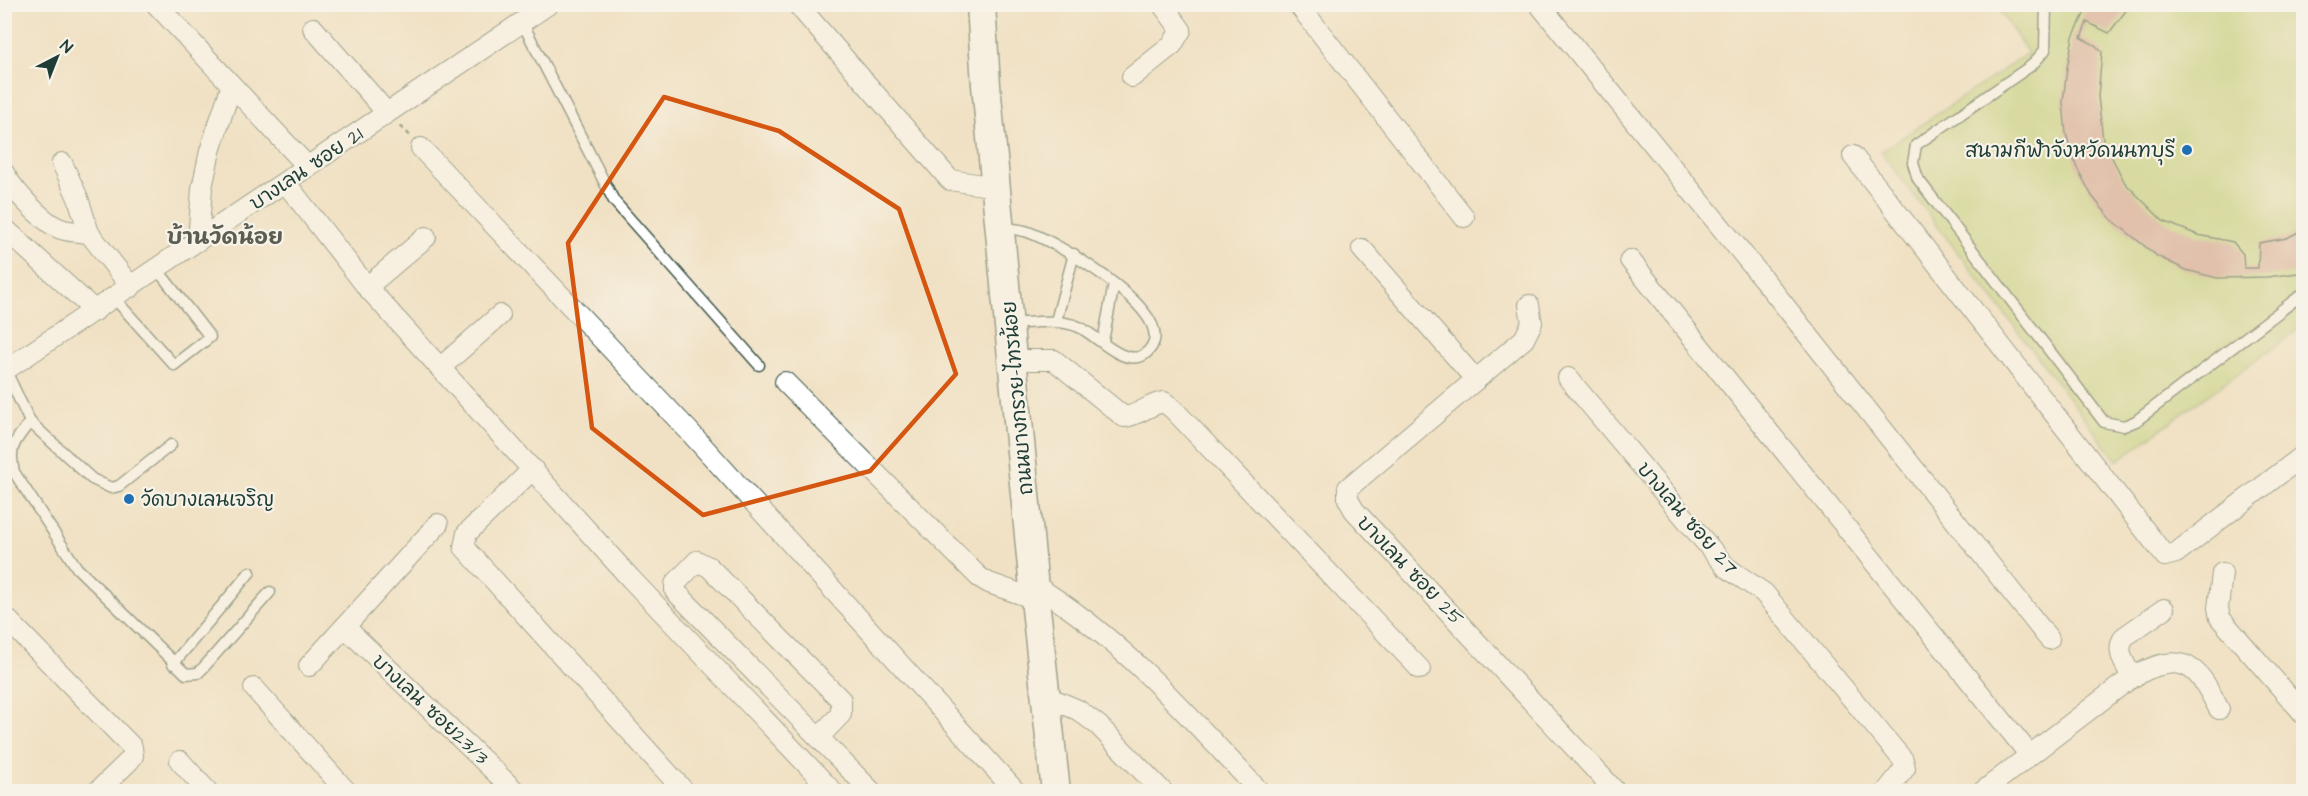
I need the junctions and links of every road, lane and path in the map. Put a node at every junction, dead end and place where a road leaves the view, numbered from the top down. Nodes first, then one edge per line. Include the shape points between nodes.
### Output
1 (156, 4) edge
2 (549, 4) edge
3 (797, 4) edge
4 (981, 4) edge
5 (1162, 4) edge
6 (1298, 4) edge
7 (1539, 4) edge
8 (2046, 4) edge
9 (522, 22) junction
10 (313, 28) dead end
11 (1132, 77) dead end
12 (231, 87) junction
13 (387, 113) junction
14 (421, 148) joint
15 (1853, 156) dead end
16 (62, 164) dead end
17 (308, 167) junction
18 (4, 173) edge
19 (285, 182) junction
20 (996, 187) junction
21 (1464, 217) dead end
22 (1000, 227) junction
23 (4, 228) edge
24 (89, 233) junction
25 (426, 237) dead end
26 (198, 241) junction
27 (1362, 249) dead end
28 (1074, 254) junction
29 (1630, 260) dead end
30 (157, 269) junction
31 (1114, 284) junction
32 (131, 287) junction
33 (367, 287) junction
34 (2304, 293) edge
35 (114, 298) junction
36 (1529, 305) dead end
37 (95, 311) junction
38 (500, 315) dead end
39 (1056, 321) junction
40 (1010, 324) junction
41 (1103, 341) junction
42 (1013, 360) junction
43 (759, 365) dead end
44 (440, 368) junction
45 (5, 371) edge
46 (1568, 378) dead end
47 (1476, 380) junction
48 (785, 382) dead end
49 (30, 422) junction
50 (171, 445) dead end
51 (2304, 455) edge
52 (533, 469) junction
53 (438, 524) dead end
54 (250, 572) dead end
55 (2222, 573) dead end
56 (270, 592) dead end
57 (1035, 592) junction
58 (2164, 609) dead end
59 (5, 617) edge
60 (345, 627) junction
61 (2049, 639) dead end
62 (173, 664) junction
63 (309, 666) dead end
64 (1420, 669) dead end
65 (2132, 677) junction
66 (254, 688) dead end
67 (1045, 696) junction
68 (2219, 709) dead end
69 (2304, 714) edge
70 (820, 736) junction
71 (2029, 754) junction
72 (180, 761) dead end
73 (97, 792) edge
74 (208, 792) edge
75 (347, 792) edge
76 (516, 792) edge
77 (685, 792) edge
78 (833, 792) edge
79 (872, 792) edge
80 (1016, 792) edge
81 (1056, 792) edge
82 (1163, 792) edge
83 (1260, 792) edge
84 (1616, 792) edge
85 (1886, 792) edge
86 (1982, 792) edge

1 - 12 street
2 - 9 street, บางเลน ซอย 21
3 - 20 street via 950,180
4 - 20 main road, ถนนบางกรวย-ไทรน้อย
5 - 11 street via 1181,30 1172,45
6 - 21 street
7 - 61 street
8 - 34 lane via 2045,50 2032,65 1916,145 1913,163 1918,179 2104,422 2124,426 2136,421
9 - 13 street, บางเลน ซอย 21
9 - 43 lane via 614,201
10 - 13 street
12 - 17 street
12 - 26 street via 202,188
13 - 14 path
13 - 17 street, บางเลน ซอย 21
14 - 80 street via 688,430
15 - 51 street via 2165,556 2176,554
16 - 24 street
17 - 19 street, บางเลน ซอย 21
18 - 24 street via 49,222 61,229
19 - 26 street, บางเลน ซอย 21
19 - 33 street
20 - 22 main road, ถนนบางกรวย-ไทรน้อย
22 - 28 lane via 1027,231
22 - 40 main road, ถนนบางกรวย-ไทรน้อย
23 - 37 street
24 - 32 street
25 - 33 street
26 - 30 street, บางเลน ซอย 21
27 - 47 street
28 - 31 lane
28 - 39 lane
29 - 71 street
30 - 32 street, บางเลน ซอย 21
30 - 35 lane via 210,337 174,365
31 - 41 lane
31 - 41 lane via 1146,312 1155,339 1146,354 1137,358 1122,355
32 - 35 street, บางเลน ซอย 21
33 - 44 street
35 - 37 street, บางเลน ซอย 21
36 - 47 street, บางเลน ซอย 25 via 1532,323 1524,339
37 - 45 street, บางเลน ซอย 21
38 - 44 street
39 - 40 lane
39 - 41 lane via 1076,326
40 - 42 main road, ถนนบางกรวย-ไทรน้อย
42 - 57 main road, ถนนบางกรวย-ไทรน้อย
42 - 64 street via 1054,360 1124,417 1164,402 1173,408
44 - 52 street
45 - 49 lane
46 - 85 street, บางเลน ซอย 27 via 1726,567 1764,593 1903,759 1905,768
47 - 84 street, บางเลน ซอย 25 via 1348,488 1348,499
48 - 57 street via 979,577 989,583
49 - 50 lane via 92,479 111,488 119,486
49 - 62 lane via 12,446 14,472 77,568
52 - 77 street via 466,533 464,547
52 - 78 street via 631,579
53 - 60 street
54 - 62 lane
55 - 69 street via 2220,618
56 - 62 lane via 198,673 186,674
57 - 67 main road, ถนนบางกรวย-ไทรน้อย
57 - 83 street via 1071,608 1104,634
58 - 65 street via 2120,643
59 - 73 street via 132,747 129,761
60 - 63 street
60 - 76 street, บางเลน ซอย23/3
65 - 68 street via 2165,664 2182,664 2194,670
65 - 71 street
66 - 75 street
67 - 81 main road, ถนนบางกรวย-ไทรน้อย
67 - 82 street via 1078,710 1098,724
70 - 70 street via 841,714 841,700 709,567 697,561 675,584 675,591
70 - 79 street
71 - 86 street
72 - 74 street

